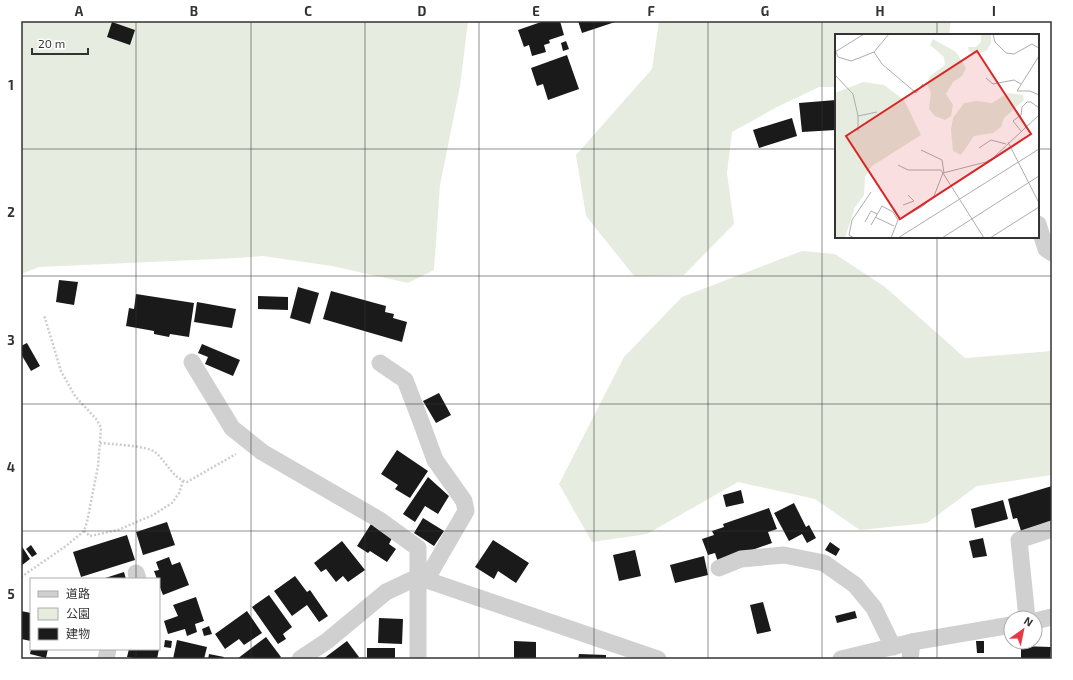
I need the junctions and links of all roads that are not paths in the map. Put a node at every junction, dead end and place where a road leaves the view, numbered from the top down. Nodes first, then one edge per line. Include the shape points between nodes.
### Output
1 (1039, 227) edge
2 (1052, 253) edge
3 (192, 362) dead end
4 (380, 363) dead end
5 (1052, 529) edge
6 (719, 568) dead end
7 (422, 578) junction
8 (1026, 610) edge
9 (1003, 627) edge
10 (892, 647) junction
11 (911, 651) edge
12 (300, 659) edge
13 (418, 659) edge
14 (658, 659) edge
15 (841, 659) edge

1 - 2 street via 1046,248
3 - 7 street via 232,428 262,452 378,519 418,548
4 - 7 street via 405,380 435,460 464,501 466,511
5 - 8 street via 1019,540
6 - 10 street via 741,559 784,555 824,563 854,585 874,608
7 - 12 street via 386,592 327,641
7 - 13 street
7 - 14 street
9 - 11 street
10 - 11 street
10 - 15 street

